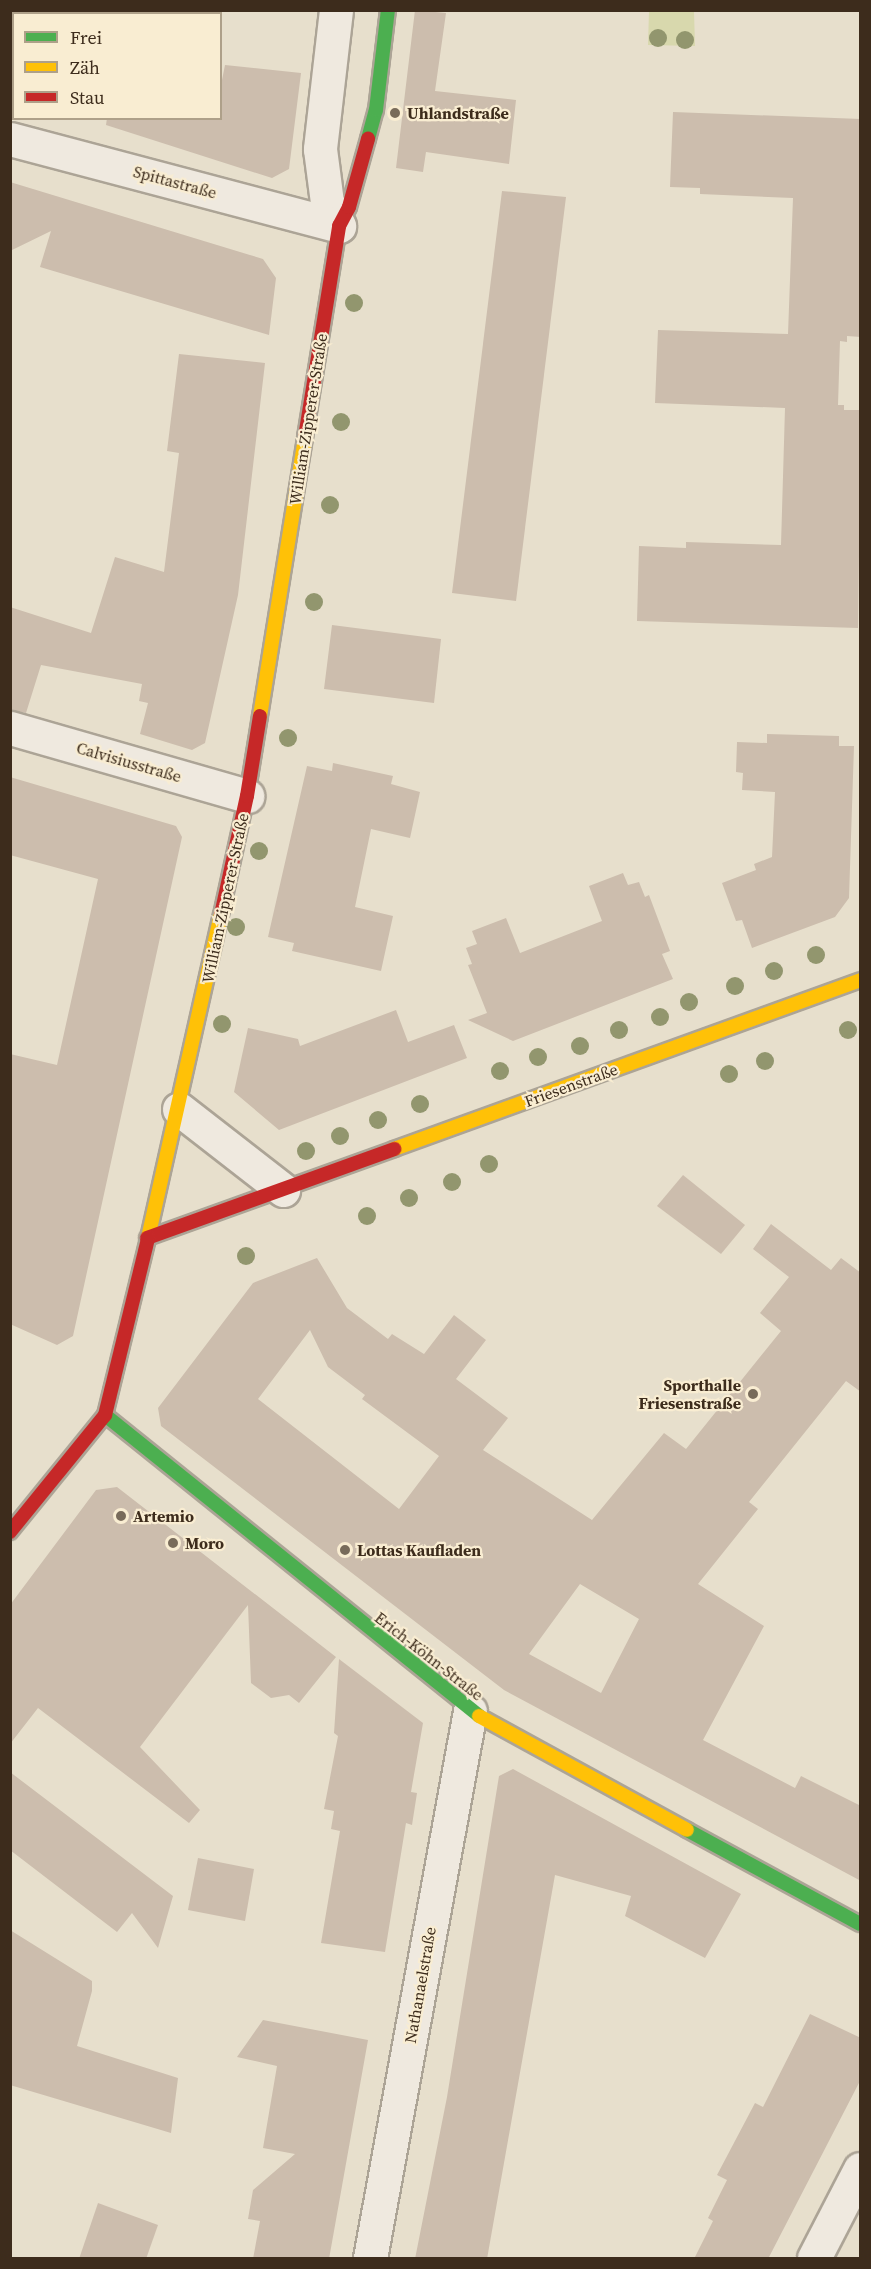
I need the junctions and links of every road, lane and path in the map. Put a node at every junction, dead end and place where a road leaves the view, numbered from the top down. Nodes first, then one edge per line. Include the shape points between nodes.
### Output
1 (336, 10) edge
2 (388, 10) edge
3 (10, 139) edge
4 (339, 226) junction
5 (10, 728) edge
6 (247, 796) junction
7 (861, 980) edge
8 (179, 1109) junction
9 (283, 1190) junction
10 (147, 1238) junction
11 (105, 1415) junction
12 (10, 1532) edge
13 (470, 1711) junction
14 (861, 1924) edge
15 (861, 2169) edge
16 (370, 2259) edge
17 (814, 2259) edge

1 - 4 street via 320,149 327,202
2 - 4 street, William-Zipperer-Straße via 376,110 350,207
3 - 4 street, Spittastraße
4 - 6 street, William-Zipperer-Straße
5 - 6 street, Calvisiusstraße
6 - 8 street, William-Zipperer-Straße
7 - 9 street, Friesenstraße
8 - 9 street
8 - 10 street, William-Zipperer-Straße
9 - 10 street, Friesenstraße
10 - 11 street, William-Zipperer-Straße
11 - 12 street, William-Zipperer-Straße
11 - 13 street, Erich-Köhn-Straße
13 - 14 street, Erich-Köhn-Straße
13 - 16 street, Nathanaelstraße
15 - 17 street

